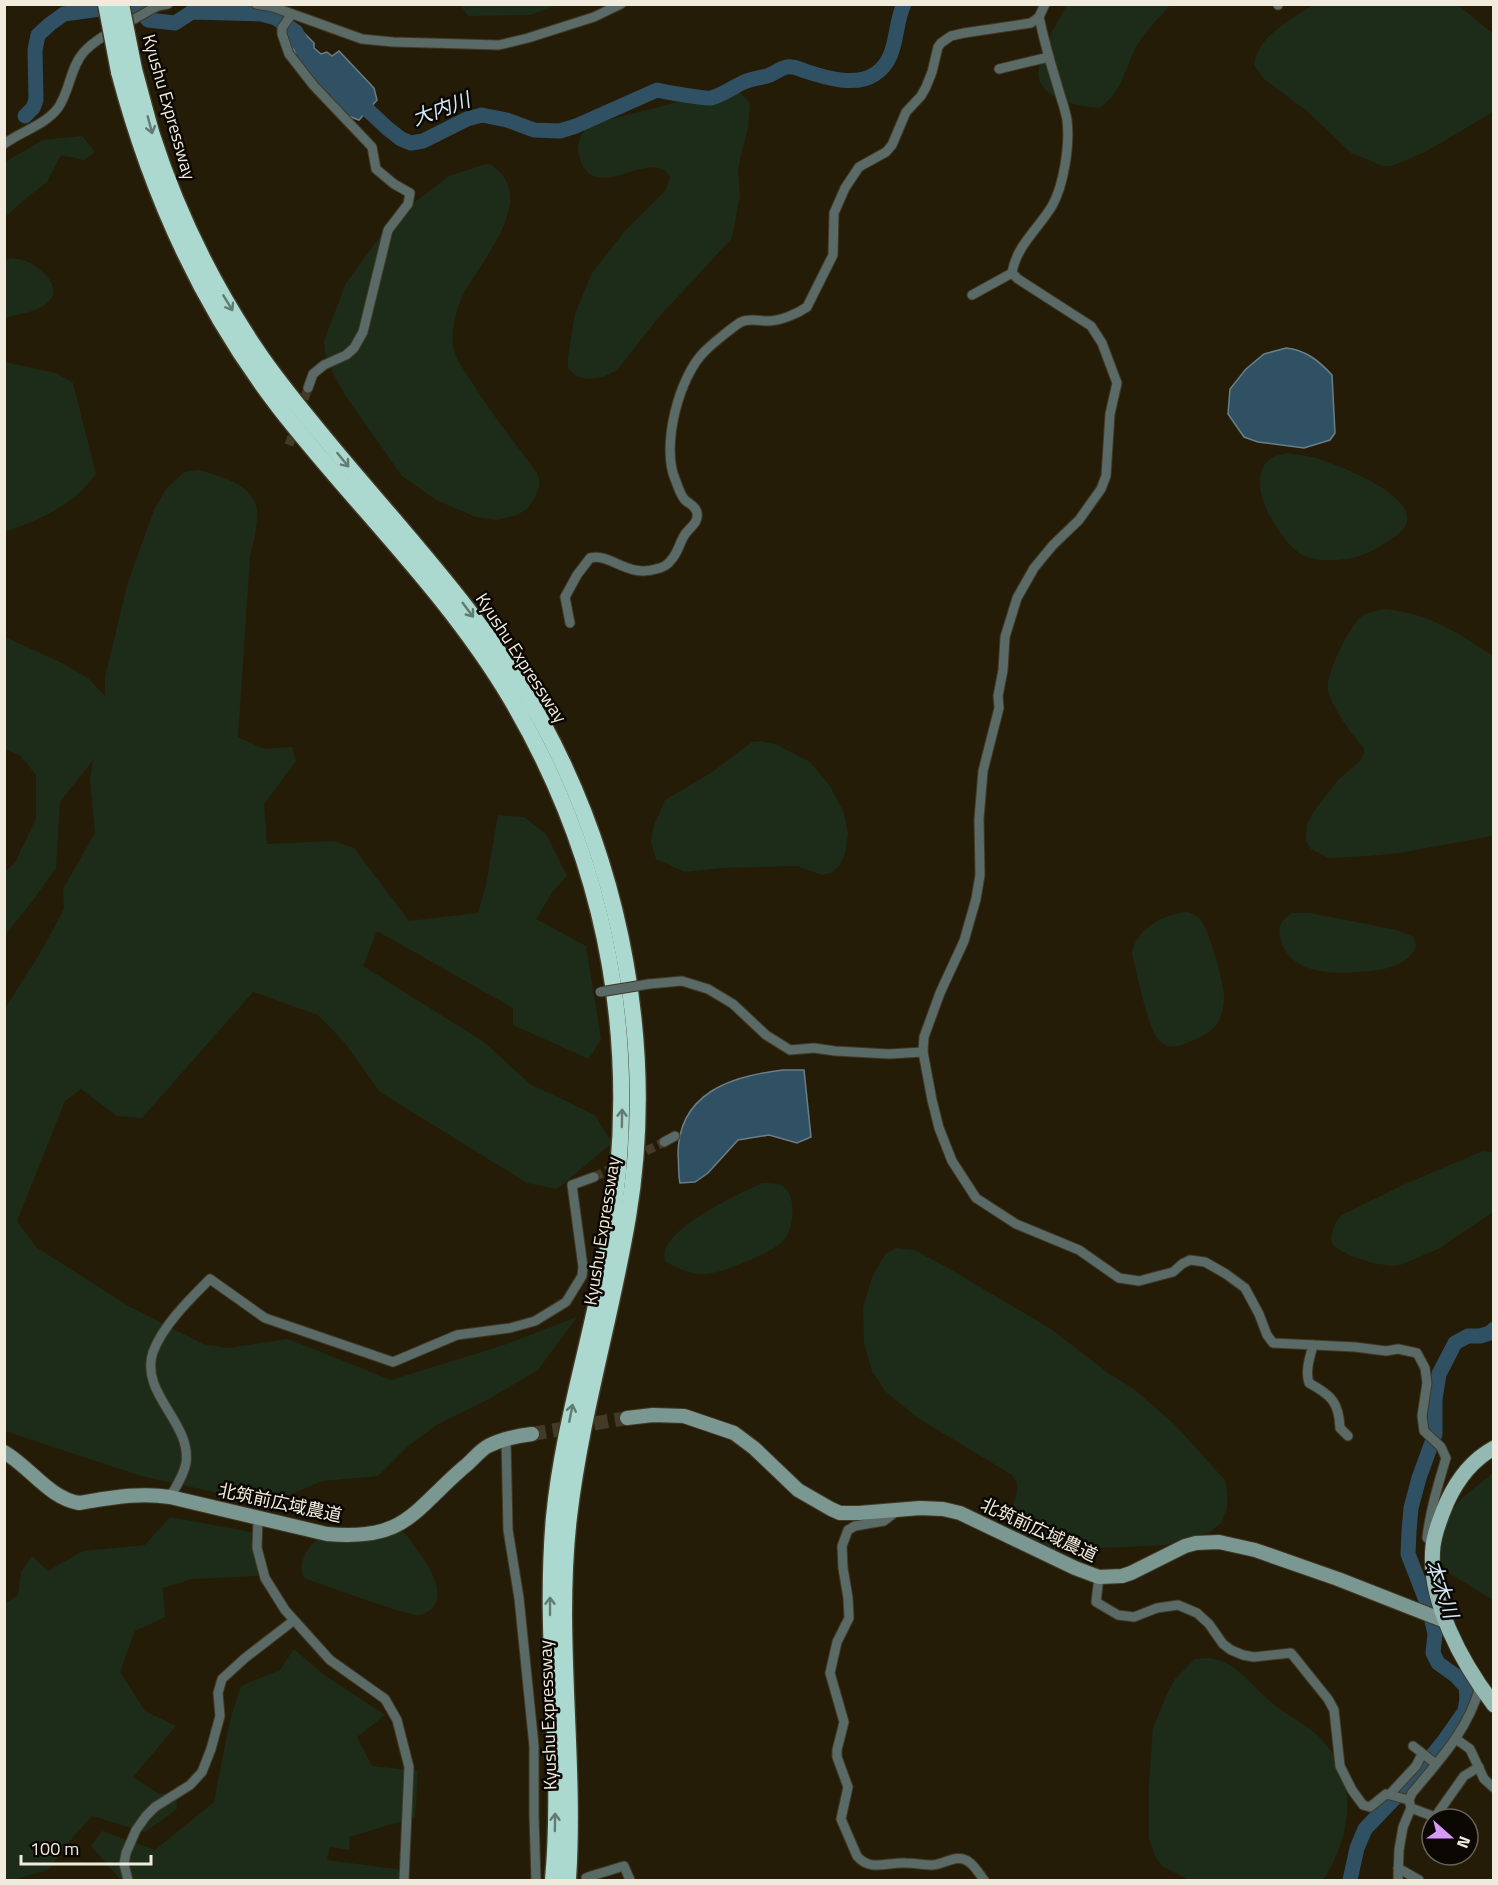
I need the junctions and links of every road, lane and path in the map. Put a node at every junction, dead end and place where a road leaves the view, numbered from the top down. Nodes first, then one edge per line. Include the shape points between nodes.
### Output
1 (106, 4) edge
2 (121, 4) edge
3 (168, 4) edge
4 (256, 4) edge
5 (621, 4) edge
6 (1045, 4) edge
7 (157, 5) edge
8 (291, 15) junction
9 (1039, 17) junction
10 (1049, 57) junction
11 (999, 69) dead end
12 (127, 70) junction
13 (4, 144) edge
14 (1012, 273) junction
15 (972, 295) dead end
16 (308, 388) tunnel mouth
17 (570, 623) dead end
18 (600, 992) dead end
19 (923, 1052) junction
20 (675, 1136) dead end
21 (664, 1142) tunnel mouth
22 (594, 1177) tunnel mouth
23 (1313, 1345) junction
24 (627, 1418) tunnel mouth
25 (532, 1434) tunnel mouth
26 (1348, 1436) dead end
27 (506, 1438) junction
28 (1494, 1448) edge
29 (4, 1452) edge
30 (170, 1497) junction
31 (897, 1510) junction
32 (258, 1518) junction
33 (1433, 1544) junction
34 (1099, 1577) junction
35 (1439, 1619) junction
36 (293, 1621) junction
37 (1480, 1686) junction
38 (1494, 1705) edge
39 (1456, 1738) junction
40 (1413, 1746) dead end
41 (1422, 1754) junction
42 (1436, 1764) junction
43 (1479, 1767) junction
44 (1494, 1788) edge
45 (1390, 1794) junction
46 (1410, 1804) junction
47 (1398, 1868) junction
48 (128, 1881) edge
49 (404, 1881) edge
50 (536, 1881) edge
51 (553, 1881) edge
52 (568, 1881) edge
53 (586, 1881) edge
54 (630, 1881) edge
55 (984, 1881) edge
56 (1398, 1881) edge
57 (1419, 1881) edge

1 - 12 highway, bridge
2 - 12 highway, Kyushu Expressway, bridge
3 - 7 street
4 - 8 street
5 - 8 street via 499,45 362,39
6 - 9 street
7 - 13 street via 85,51 58,108 43,123
8 - 16 street via 282,28 289,54 372,147 376,169 410,194 408,204 388,230 363,332 346,355 314,374
9 - 10 street
9 - 17 street via 1031,23 951,36 941,43 926,87 906,112 892,145 859,167 841,197 834,213 833,255 807,307 770,321 741,322 706,350 689,372 676,407 671,465 681,495 697,514 676,555 660,568 639,571 598,557 590,558 565,597
10 - 11 street
10 - 14 street via 1067,121 1064,172 1052,205 1029,235
51 -> 12 highway, Kyushu Expressway via 556,1794 549,1600 554,1515 574,1397 607,1253 621,1139 618,1008 599,913 579,846 549,769 493,670 442,600 279,407 221,323 161,202 132,120
12 -> 52 highway, Kyushu Expressway via 174,195 209,270 255,348 290,396 452,589 541,721 588,826 614,912 632,1001 636,1131 629,1212 590,1392 569,1519 565,1599
14 - 15 street
14 - 19 street via 1091,326 1117,383 1110,414 1106,476 1101,489 1079,520 1034,568 1017,598 1005,637 999,708 983,771 976,899 956,963 924,1037
18 - 19 street, bridge via 681,981 708,989 733,1004 766,1035 790,1050
19 - 23 street via 939,1128 952,1161 976,1198 1016,1224 1079,1250 1119,1278 1139,1281 1173,1272 1190,1260 1205,1262 1245,1288 1273,1343
20 - 21 street
22 - 30 street via 572,1185 583,1267 582,1276 566,1302 535,1321 458,1335 393,1362 265,1318 210,1280 184,1306 153,1353 150,1370 184,1443 186,1463
23 - 26 street via 1309,1383 1334,1400 1340,1428
23 - 33 street via 1418,1353 1427,1383 1424,1431 1441,1447 1446,1458 1429,1524 1427,1538
24 - 31 street, 北筑前広域農道 via 684,1416 711,1424 734,1433 798,1490 831,1509 850,1514
25 - 27 street, 北筑前広域農道
27 - 32 street, 北筑前広域農道 via 485,1447 411,1518 382,1532 327,1534
27 - 50 street via 508,1530 534,1746
28 - 33 main road via 1471,1465 1451,1492
29 - 30 street, 北筑前広域農道 via 71,1502 135,1494
30 - 32 street, 北筑前広域農道
31 - 34 street, 北筑前広域農道 via 943,1509 960,1513
31 - 55 street via 884,1521 848,1530 842,1546 849,1618 837,1642 830,1673 844,1722 837,1756 848,1787 841,1819 857,1856 872,1866 934,1865 959,1858 969,1861
32 - 36 street via 257,1548 265,1578
33 - 35 main road
34 - 35 street, 北筑前広域農道 via 1131,1574 1185,1546 1219,1542 1254,1550
34 - 45 street via 1096,1602 1118,1615 1134,1617 1178,1605 1197,1613 1231,1650 1254,1657 1292,1653 1334,1710 1340,1766 1352,1790 1363,1805 1370,1807
35 - 37 main road
36 - 48 street via 222,1679 218,1694 220,1716 202,1772 190,1785 155,1808 136,1830 124,1864
36 - 49 street via 330,1660 385,1699 397,1720 409,1767
37 - 38 main road
37 - 39 street via 1470,1716
39 - 42 street
39 - 43 street via 1470,1749
40 - 41 street
41 - 42 street
41 - 45 street
42 - 46 street via 1412,1793
43 - 44 street
43 - 46 street via 1464,1776 1435,1817
45 - 46 street
46 - 47 street
47 - 56 street
47 - 57 street
53 - 54 street via 624,1866

